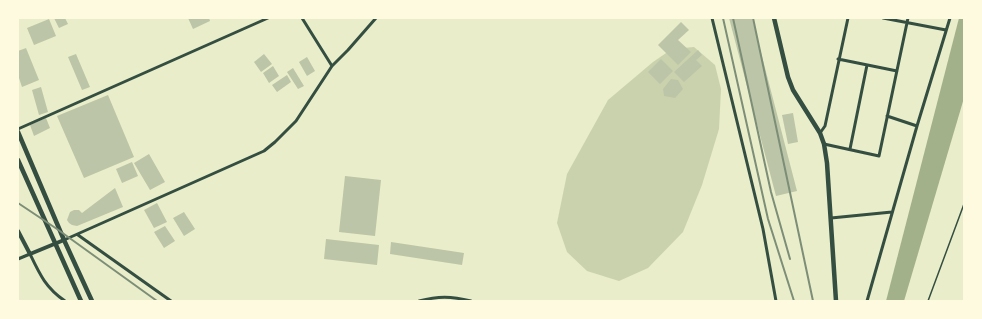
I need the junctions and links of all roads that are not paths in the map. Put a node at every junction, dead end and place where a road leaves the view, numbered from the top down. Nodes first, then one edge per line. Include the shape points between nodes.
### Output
1 (268, 18) edge
2 (302, 18) edge
3 (376, 18) edge
4 (712, 18) edge
5 (774, 18) edge
6 (848, 18) edge
7 (883, 18) edge
8 (908, 18) edge
9 (950, 18) edge
10 (906, 23) junction
11 (946, 30) junction
12 (838, 59) junction
13 (867, 65) junction
14 (332, 66) junction
15 (897, 71) junction
16 (888, 116) junction
17 (917, 126) junction
18 (18, 130) edge
19 (820, 133) junction
20 (824, 144) junction
21 (850, 149) junction
22 (18, 160) edge
23 (964, 204) edge
24 (892, 212) junction
25 (831, 218) junction
26 (18, 231) edge
27 (78, 235) junction
28 (64, 240) junction
29 (56, 243) junction
30 (30, 254) junction
31 (18, 260) edge
32 (65, 301) edge
33 (81, 301) edge
34 (92, 301) edge
35 (171, 301) edge
36 (419, 301) edge
37 (471, 301) edge
38 (776, 301) edge
39 (836, 301) edge
40 (866, 301) edge
41 (928, 301) edge

1 - 18 street
2 - 14 street
3 - 14 street
4 - 38 street via 763,229
5 - 19 main road via 788,78
6 - 12 street
7 - 10 street
8 - 10 street
9 - 11 street
10 - 11 street
10 - 15 street
11 - 17 street
12 - 13 street
12 - 19 street via 825,126
13 - 15 street
13 - 21 street
14 - 27 street via 296,121 264,150
15 - 16 street
16 - 17 street
16 - 21 street via 879,156
17 - 24 street
18 - 28 main road
19 - 20 main road
20 - 21 street
20 - 25 main road
22 - 29 main road
23 - 41 lane
24 - 25 street
24 - 40 street
25 - 39 main road
26 - 30 street
27 - 28 street
27 - 35 street
28 - 29 street
28 - 34 main road
29 - 30 street
29 - 33 main road
30 - 31 street
30 - 32 street via 43,281
36 - 37 street via 436,297

